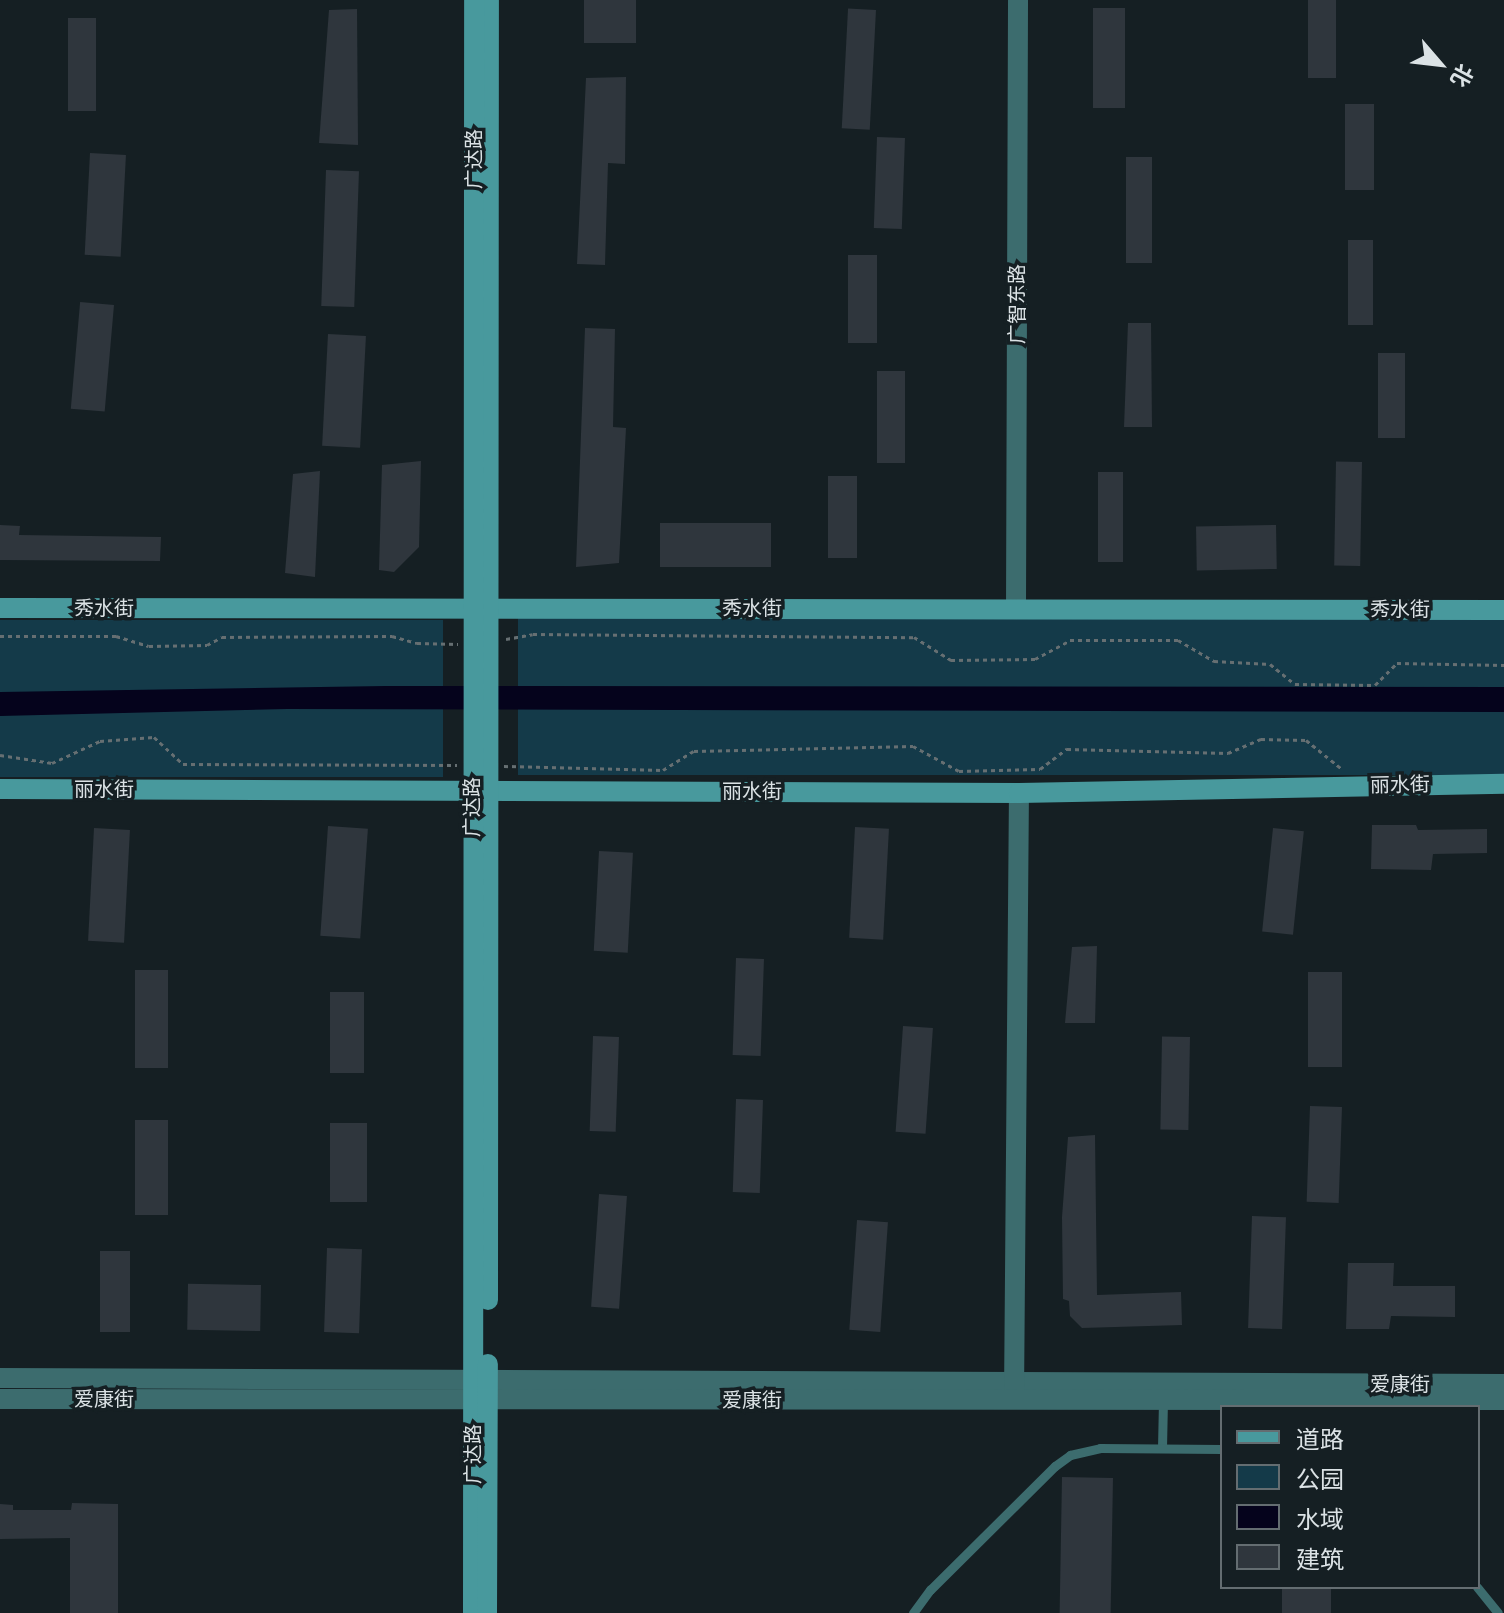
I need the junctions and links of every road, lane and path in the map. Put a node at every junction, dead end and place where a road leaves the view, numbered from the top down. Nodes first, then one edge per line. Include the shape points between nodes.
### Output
1 (474, 0) edge
2 (489, 0) edge
3 (1018, 0) edge
4 (0, 608) edge
5 (1016, 608) junction
6 (479, 609) junction
7 (1504, 610) edge
8 (0, 636) edge
9 (480, 643) junction
10 (1504, 665) edge
11 (0, 755) edge
12 (479, 765) junction
13 (1504, 784) edge
14 (1364, 786) junction
15 (0, 789) edge
16 (479, 789) junction
17 (1019, 793) junction
18 (0, 1378) edge
19 (1504, 1384) edge
20 (481, 1390) junction
21 (1014, 1391) junction
22 (0, 1399) edge
23 (1504, 1400) edge
24 (1163, 1402) junction
25 (1252, 1404) edge
26 (1162, 1448) junction
27 (1220, 1449) edge
28 (1479, 1589) edge
29 (473, 1613) edge
30 (487, 1613) edge
31 (913, 1613) edge
32 (1498, 1613) edge

1 - 6 main road, 广达路
2 - 6 main road, 广达路
3 - 5 street, 广智东路
4 - 6 main road, 秀水街
5 - 6 main road, 秀水街
5 - 7 main road, 秀水街
6 - 9 main road, 广达路
8 - 9 path via 116,636 149,646 207,645 238,636 392,636 417,643
9 - 10 path via 533,634 914,637 951,660 965,660 1035,659 1070,640 1178,640 1214,661 1270,664 1295,684 1375,685 1397,663
9 - 12 main road, 广达路
11 - 12 path via 52,763 100,741 154,737 183,764
12 - 14 path via 663,770 694,751 913,746 959,771 1040,769 1067,749 1228,753 1261,739 1276,739 1306,740
12 - 16 main road, 广达路
13 - 14 main road, 丽水街
14 - 17 main road, 丽水街
15 - 16 main road, 丽水街
16 - 17 main road, 丽水街
16 - 20 main road, 广达路
17 - 21 street
18 - 20 street, 爱康街
19 - 21 street, 爱康街
20 - 21 street, 爱康街
20 - 22 street, 爱康街
20 - 29 main road, 广达路
20 - 30 main road, 广达路
21 - 24 street, 爱康街
23 - 25 street, 爱康街
24 - 25 street, 爱康街
24 - 26 lane
26 - 27 lane
26 - 31 lane via 1100,1448 1070,1455 930,1590
28 - 32 lane

